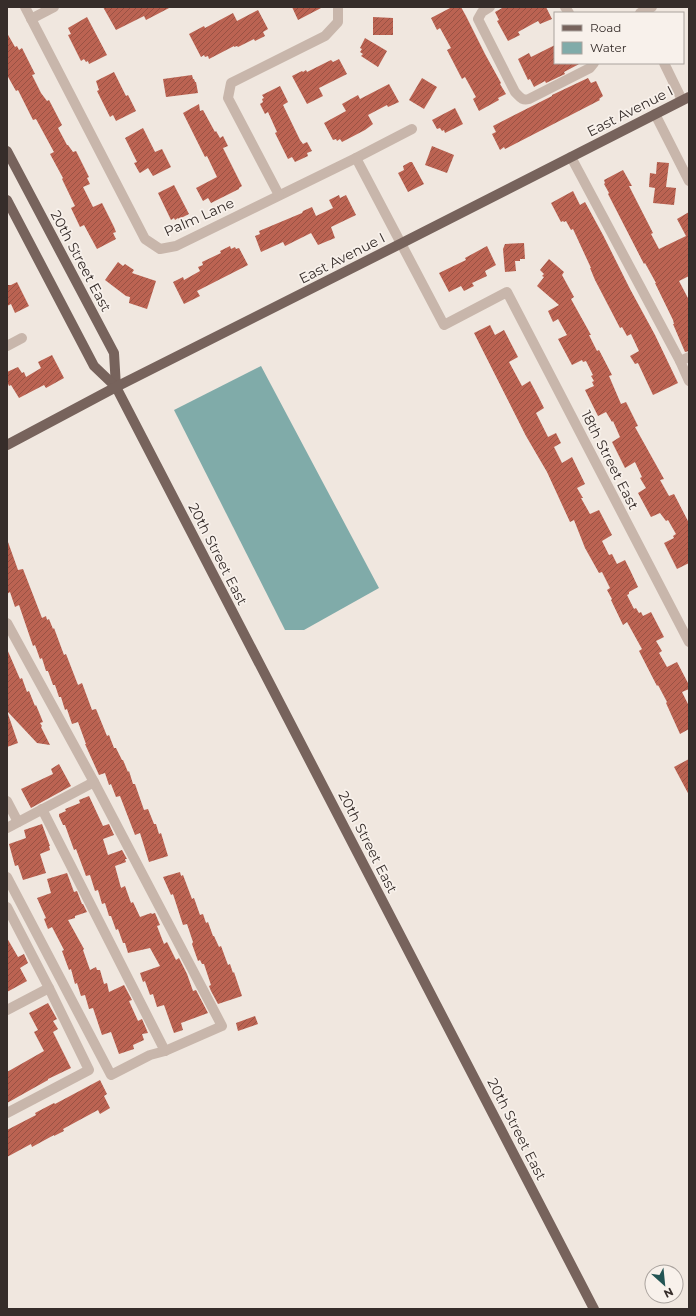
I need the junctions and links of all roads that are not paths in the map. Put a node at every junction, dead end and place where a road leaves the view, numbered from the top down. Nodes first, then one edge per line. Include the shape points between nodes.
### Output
1 (25, 7) edge
2 (54, 7) edge
3 (338, 7) edge
4 (490, 7) edge
5 (652, 7) edge
6 (641, 12) edge
7 (31, 19) junction
8 (593, 64) edge
9 (665, 64) edge
10 (686, 98) edge
11 (655, 114) junction
12 (412, 128) dead end
13 (7, 152) edge
14 (571, 157) junction
15 (356, 158) junction
16 (689, 182) edge
17 (279, 195) junction
18 (7, 200) edge
19 (402, 243) junction
20 (22, 338) dead end
21 (7, 346) edge
22 (684, 359) edge
23 (689, 381) edge
24 (116, 387) junction
25 (7, 445) edge
26 (7, 623) edge
27 (689, 642) edge
28 (94, 782) junction
29 (7, 801) edge
30 (42, 809) junction
31 (18, 822) junction
32 (7, 828) edge
33 (7, 877) edge
34 (7, 907) edge
35 (49, 988) junction
36 (7, 1010) edge
37 (165, 1051) junction
38 (7, 1113) edge
39 (594, 1309) edge

1 - 7 street, Palm Lane
2 - 7 street
3 - 17 street via 338,22 325,36 231,83 228,98
4 - 8 street via 482,12 478,19 521,99 529,99
5 - 6 street
7 - 17 street, Palm Lane via 145,239 160,249 176,246
9 - 10 street
10 - 11 main road, East Avenue I
11 - 14 main road, East Avenue I
11 - 16 street
12 - 15 street, Palm Lane
13 - 24 main road, 20th Street East via 114,353
14 - 19 main road, East Avenue I
14 - 22 street
15 - 17 street, Palm Lane
15 - 19 street
18 - 24 main road, 20th Street East via 94,366
19 - 24 main road, East Avenue I
19 - 27 street, 18th Street East via 444,325 507,292
20 - 21 street
22 - 23 street
24 - 25 main road, East Avenue I
24 - 39 main road, 20th Street East
26 - 28 street
28 - 30 street
28 - 37 street via 222,1026
29 - 31 street
30 - 31 street
30 - 37 street
31 - 32 street
33 - 37 street via 111,1075 150,1055
34 - 35 street
35 - 36 street
35 - 38 street via 89,1070

